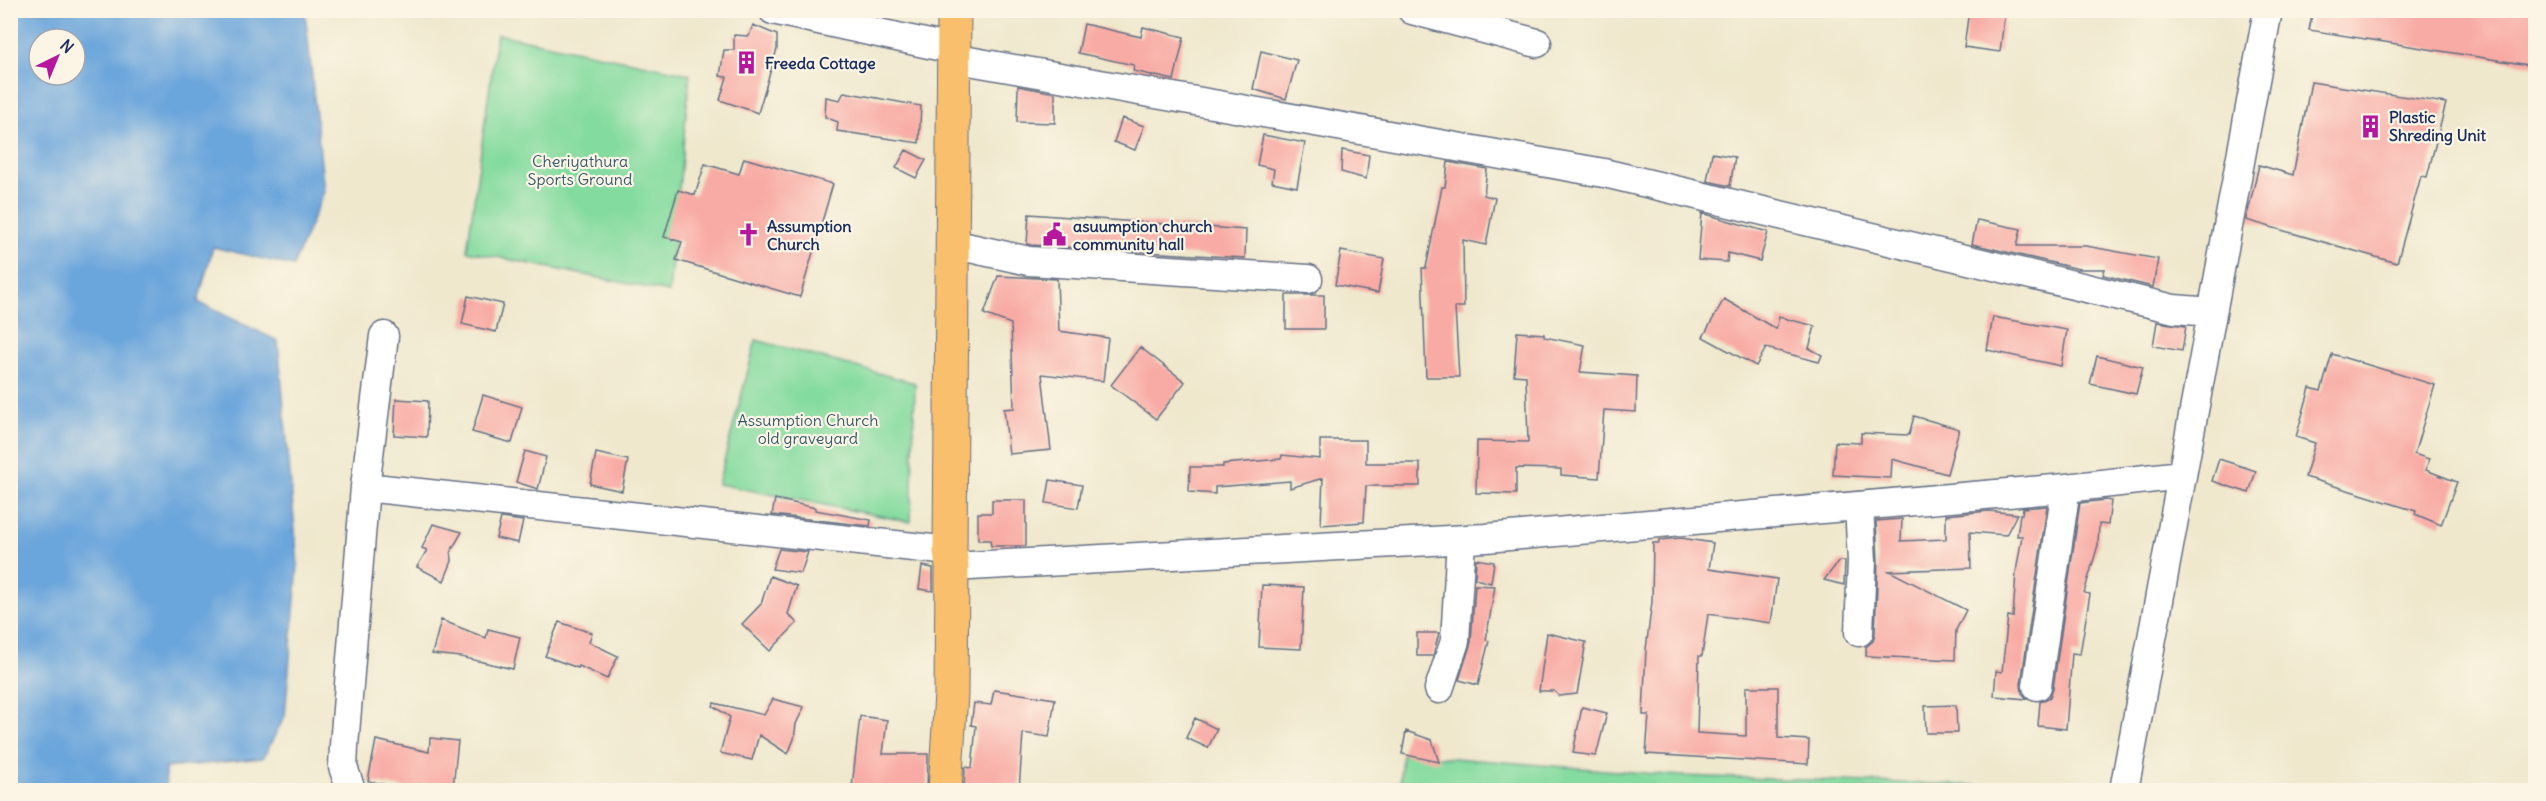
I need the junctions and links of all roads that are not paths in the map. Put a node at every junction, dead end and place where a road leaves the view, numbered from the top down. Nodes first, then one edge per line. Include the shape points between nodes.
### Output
1 (773, 10) edge
2 (954, 10) edge
3 (1412, 10) edge
4 (2268, 10) edge
5 (1537, 43) dead end
6 (952, 54) junction
7 (952, 244) junction
8 (1308, 279) dead end
9 (2211, 312) junction
10 (384, 336) dead end
11 (2182, 475) junction
12 (365, 486) junction
13 (2066, 488) junction
14 (1858, 506) junction
15 (1461, 540) junction
16 (951, 559) junction
17 (1859, 632) dead end
18 (2037, 686) dead end
19 (1439, 689) dead end
20 (351, 790) edge
21 (945, 790) edge
22 (2124, 790) edge

1 - 6 street
2 - 6 main road
3 - 5 street
4 - 9 street
6 - 7 main road
6 - 9 street via 1604,173 2174,309
7 - 8 street via 1029,261
7 - 16 main road
9 - 11 street
10 - 12 street
11 - 13 street
11 - 22 street
12 - 16 street
12 - 20 street via 343,767
13 - 14 street
13 - 18 street
14 - 15 street
14 - 17 street via 1862,561
15 - 16 street
15 - 19 street via 1455,641
16 - 21 main road via 951,694

